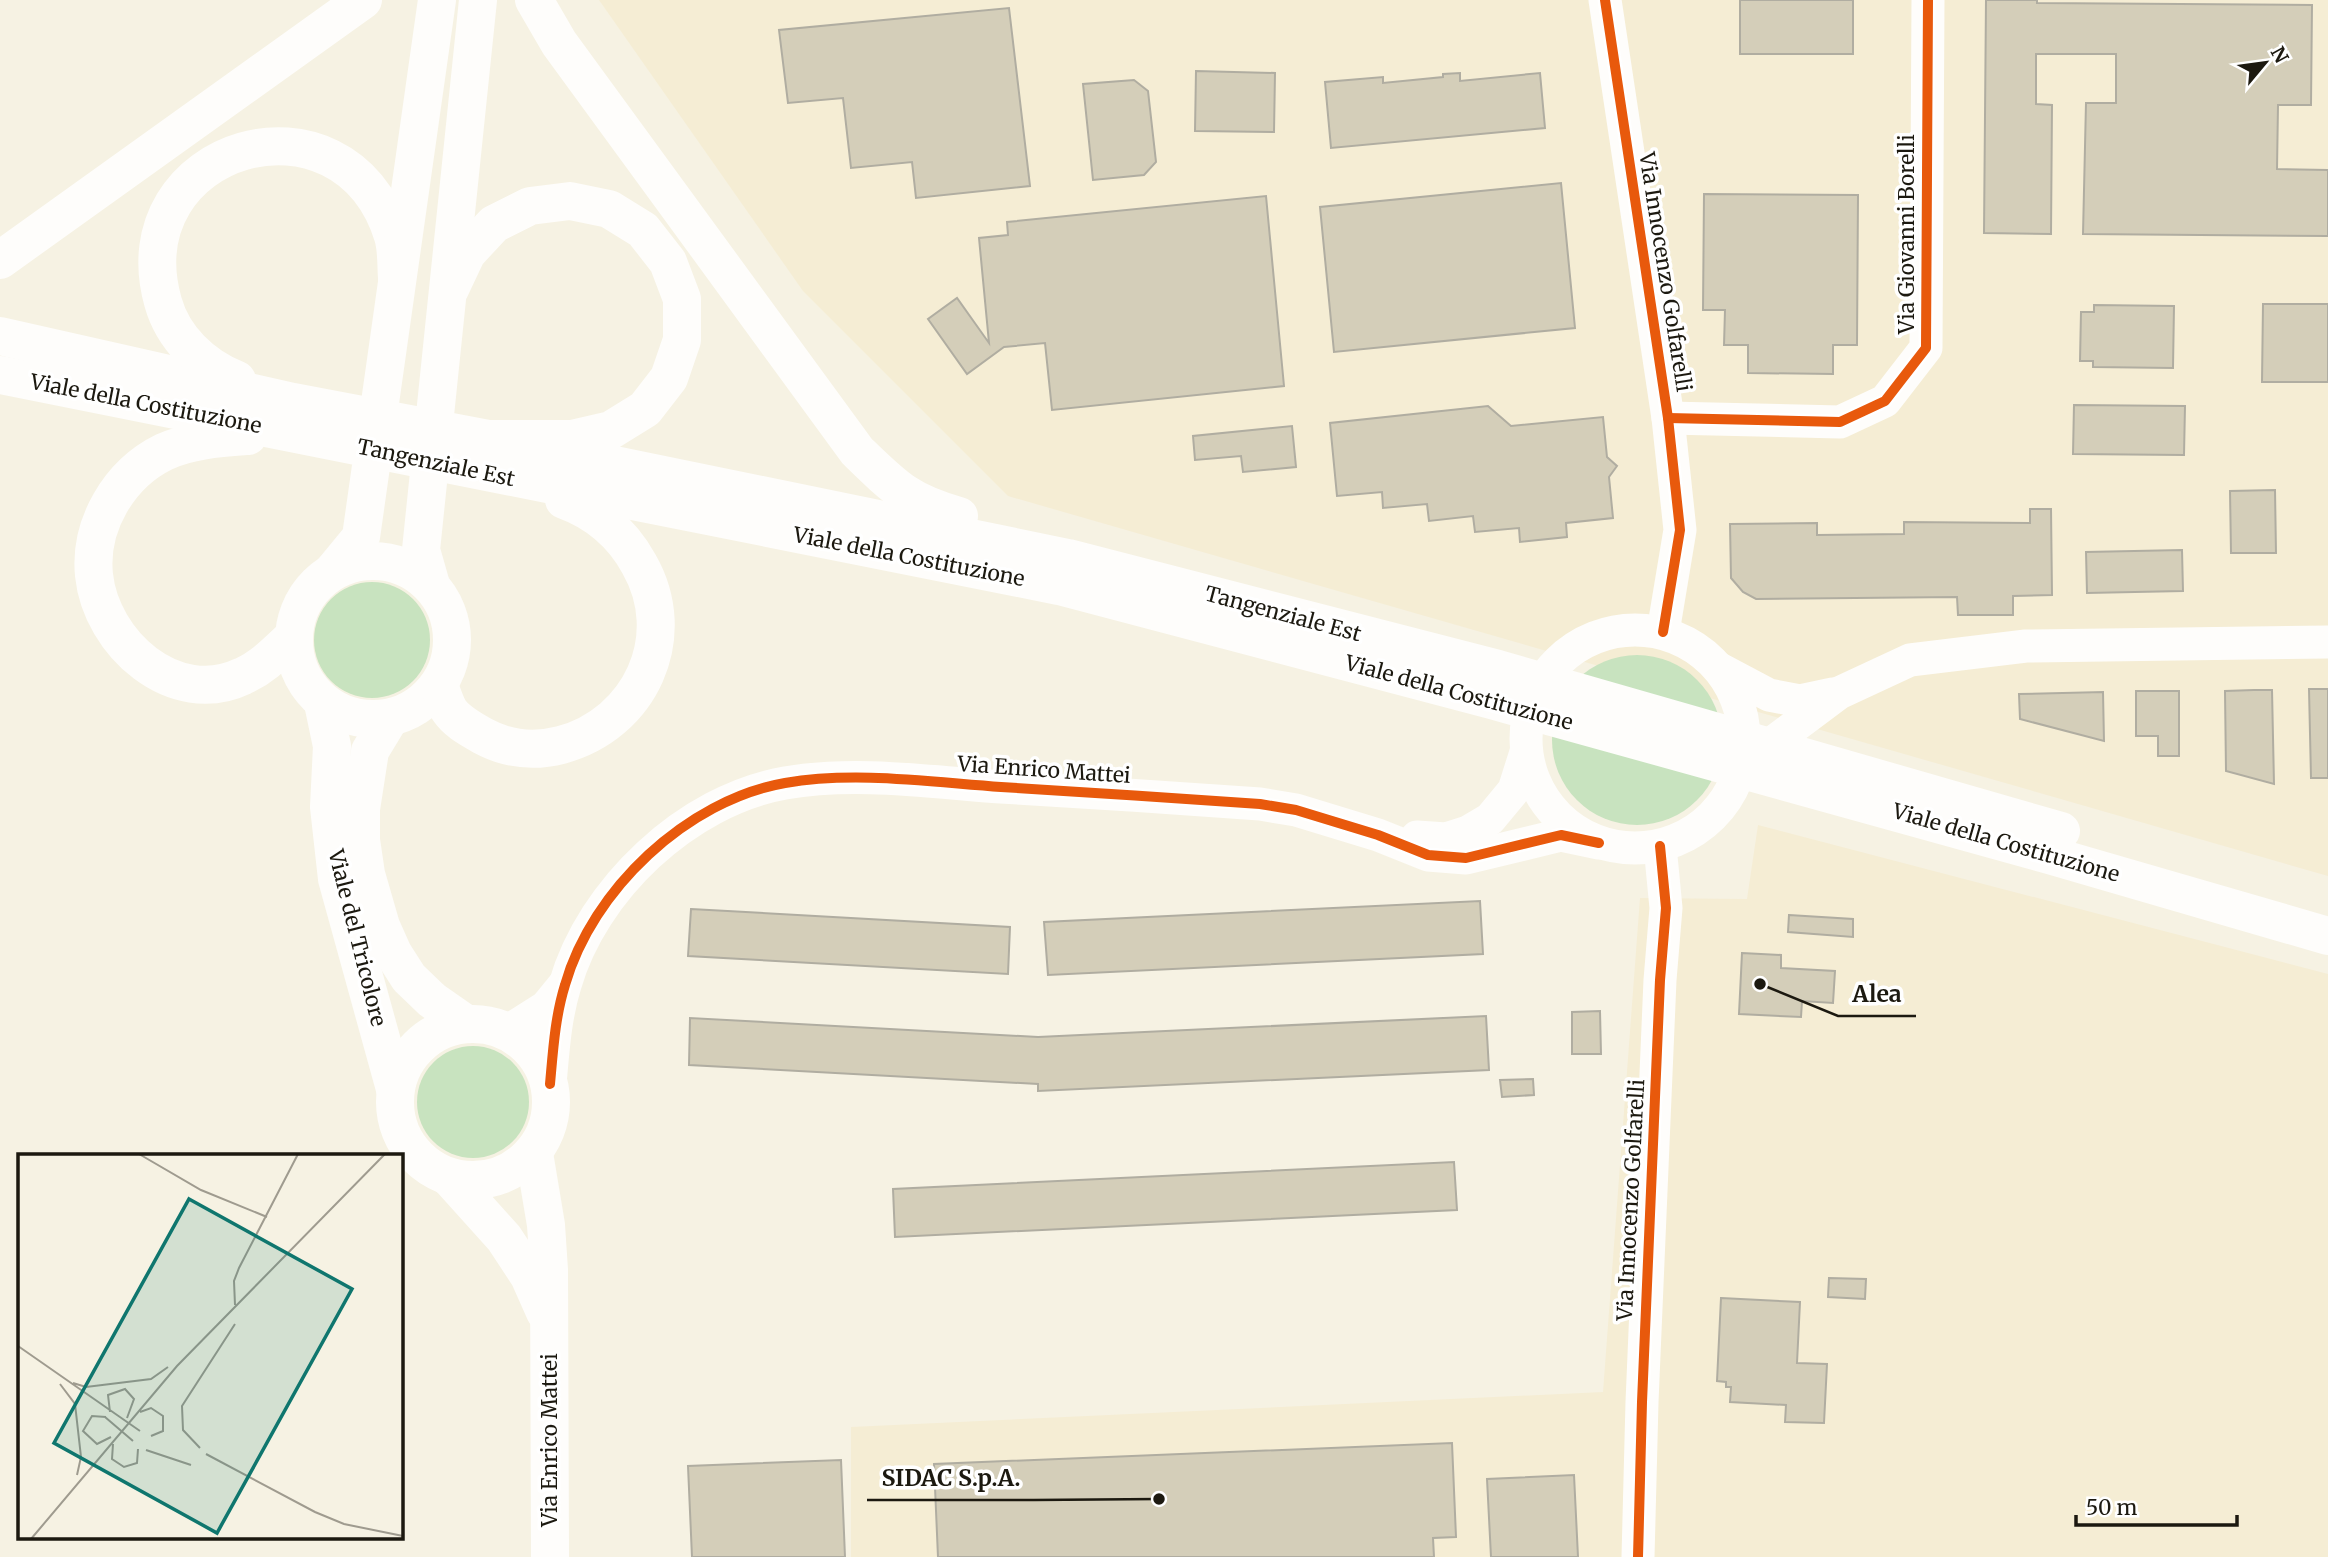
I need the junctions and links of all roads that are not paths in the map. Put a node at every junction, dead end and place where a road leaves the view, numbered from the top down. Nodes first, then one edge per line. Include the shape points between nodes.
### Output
1 (363, 0) edge
2 (436, 0) edge
3 (478, 0) edge
4 (534, 0) edge
5 (1605, 0) edge
6 (1928, 0) edge
7 (0, 260) edge
8 (397, 278) junction
9 (450, 289) junction
10 (0, 337) edge
11 (0, 375) edge
12 (293, 417) junction
13 (1668, 418) junction
14 (485, 456) junction
15 (580, 492) joint
16 (1068, 558) junction
17 (333, 571) junction
18 (431, 585) junction
19 (1663, 632) junction
20 (293, 637) junction
21 (2328, 642) edge
22 (1720, 669) junction
23 (439, 685) junction
24 (1495, 685) junction
25 (1839, 693) junction
26 (323, 703) junction
27 (390, 718) junction
28 (1526, 752) junction
29 (1742, 766) junction
30 (1378, 835) junction
31 (1599, 843) junction
32 (1660, 846) junction
33 (2328, 908) edge
34 (2328, 936) edge
35 (565, 983) junction
36 (465, 1023) junction
37 (508, 1031) junction
38 (550, 1084) junction
39 (396, 1089) junction
40 (534, 1153) junction
41 (450, 1178) junction
42 (549, 1323) junction
43 (550, 1557) edge
44 (1638, 1557) edge

1 - 7 main road
2 - 8 main road
3 - 9 main road
4 - 16 main road via 559,43 857,451 903,494 929,508 1028,536
5 - 13 street, Via Innocenzo Golfarelli
6 - 13 street, Via Giovanni Borelli via 1926,348 1885,401 1840,422
8 - 12 main road via 394,238 379,201 352,171 316,151 276,145 237,151 201,171 174,201 159,238 156,278 167,317 190,350
8 - 17 main road via 361,537
9 - 14 main road via 467,253 494,224 530,206 570,201 609,209 643,230 668,262 682,299 682,340 674,365 645,409 611,430
9 - 18 main road via 421,550
10 - 12 main road
11 - 12 main road, Viale della Costituzione
12 - 14 main road, Tangenziale Est
12 - 20 main road via 190,442 140,467 117,491 104,517 95,544 94,575 103,610 121,641 162,676 188,684 240,678 264,665
13 - 19 street, Via Innocenzo Golfarelli via 1680,530
14 - 15 main road, Tangenziale Est
14 - 16 main road, Viale della Costituzione
14 - 23 main road via 604,521 629,545 655,603 652,659 639,689 599,730 549,748 522,749 494,742 449,710
15 - 24 main road, Viale della Costituzione via 1059,586
16 - 24 main road, Tangenziale Est
17 - 18 main road via 358,561 384,561 410,569
17 - 20 main road via 312,588 299,611
18 - 23 main road via 446,607 453,634 450,660
19 - 22 street via 1694,646
19 - 28 street via 1633,629 1603,634 1567,653 1535,692
20 - 26 main road via 296,662
21 - 25 street via 2026,646 1910,660
22 - 25 street via 1769,695 1800,701
22 - 29 street via 1737,699 1745,732
23 - 27 main road via 418,706
24 - 33 main road, Viale della Costituzione
24 - 34 main road, Viale della Costituzione
25 - 29 street
26 - 27 main road via 367,720
26 - 39 main road, Viale del Tricolore via 332,746 328,807 337,879
27 - 36 main road, Viale del Tricolore via 370,751 362,797 366,874 381,926 409,978
28 - 30 street, Via Enrico Mattei via 1514,790 1503,806 1468,832 1446,839
28 - 31 street via 1534,782 1550,808
29 - 32 street via 1730,794 1712,818 1688,835
30 - 31 street, Via Enrico Mattei via 1428,855 1466,858 1561,835
30 - 35 street, Via Enrico Mattei via 1260,804 889,779 783,783 706,812 640,862 595,920
31 - 32 street via 1639,849
32 - 44 street, Via Innocenzo Golfarelli via 1666,908
35 - 37 street via 546,1007
35 - 38 street
36 - 37 main road
36 - 39 main road via 440,1030 419,1044 404,1065
37 - 38 main road via 527,1044 542,1063
38 - 40 main road via 552,1109
39 - 41 main road via 395,1112 401,1134 413,1153
40 - 41 main road via 496,1178
40 - 42 main road, Via Enrico Mattei via 546,1225
41 - 42 main road, Via Enrico Mattei via 504,1238
42 - 43 main road, Via Enrico Mattei

